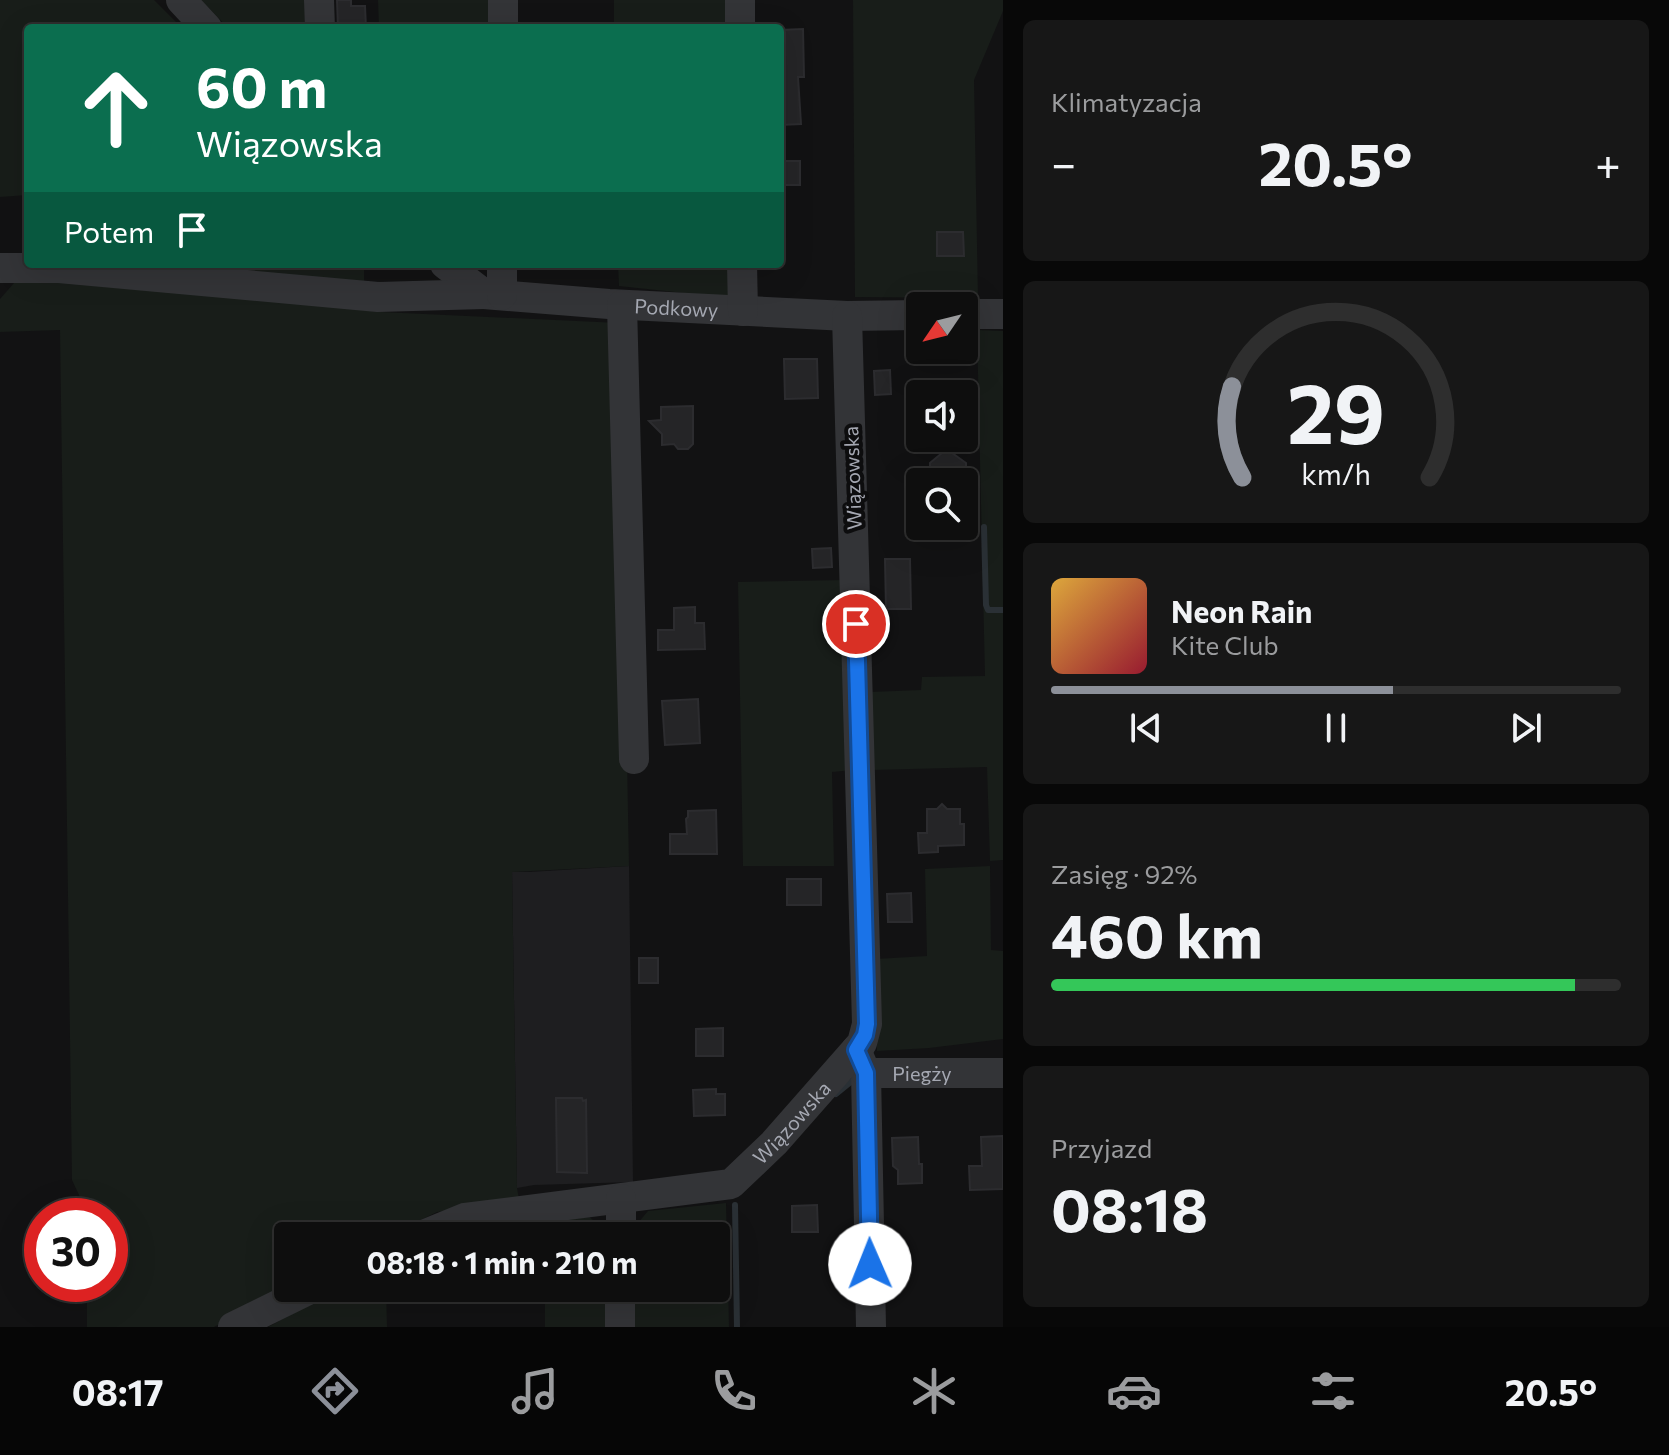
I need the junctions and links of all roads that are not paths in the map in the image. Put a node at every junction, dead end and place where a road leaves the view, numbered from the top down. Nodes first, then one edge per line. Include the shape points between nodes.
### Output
1 (181, 0) edge
2 (319, 0) edge
3 (503, 0) edge
4 (740, 0) edge
5 (203, 24) edge
6 (320, 24) edge
7 (503, 24) edge
8 (740, 24) edge
9 (0, 268) edge
10 (451, 268) edge
11 (501, 268) edge
12 (742, 268) edge
13 (493, 294) junction
14 (622, 305) junction
15 (743, 311) junction
16 (978, 314) edge
17 (1003, 314) edge
18 (906, 315) edge
19 (847, 316) junction
20 (634, 759) dead end
21 (861, 1062) junction
22 (1003, 1073) edge
23 (621, 1199) junction
24 (455, 1222) edge
25 (621, 1222) edge
26 (284, 1302) edge
27 (620, 1302) edge
28 (233, 1327) edge
29 (620, 1327) edge
30 (871, 1327) edge

1 - 5 street
2 - 6 street
3 - 7 street
4 - 8 street
9 - 13 street, Podkowy via 59,268 378,297
10 - 13 street
11 - 13 street
12 - 15 street
13 - 14 street, Podkowy
14 - 15 street, Podkowy
14 - 20 street
15 - 19 street, Podkowy
16 - 17 street
18 - 19 street, Podkowy
19 - 21 street, Wiązowska via 867,1024
21 - 22 street, Piegży
21 - 23 street, Wiązowska via 731,1184
21 - 30 street
23 - 24 street, Wiązowska
23 - 25 street
26 - 28 street
27 - 29 street

